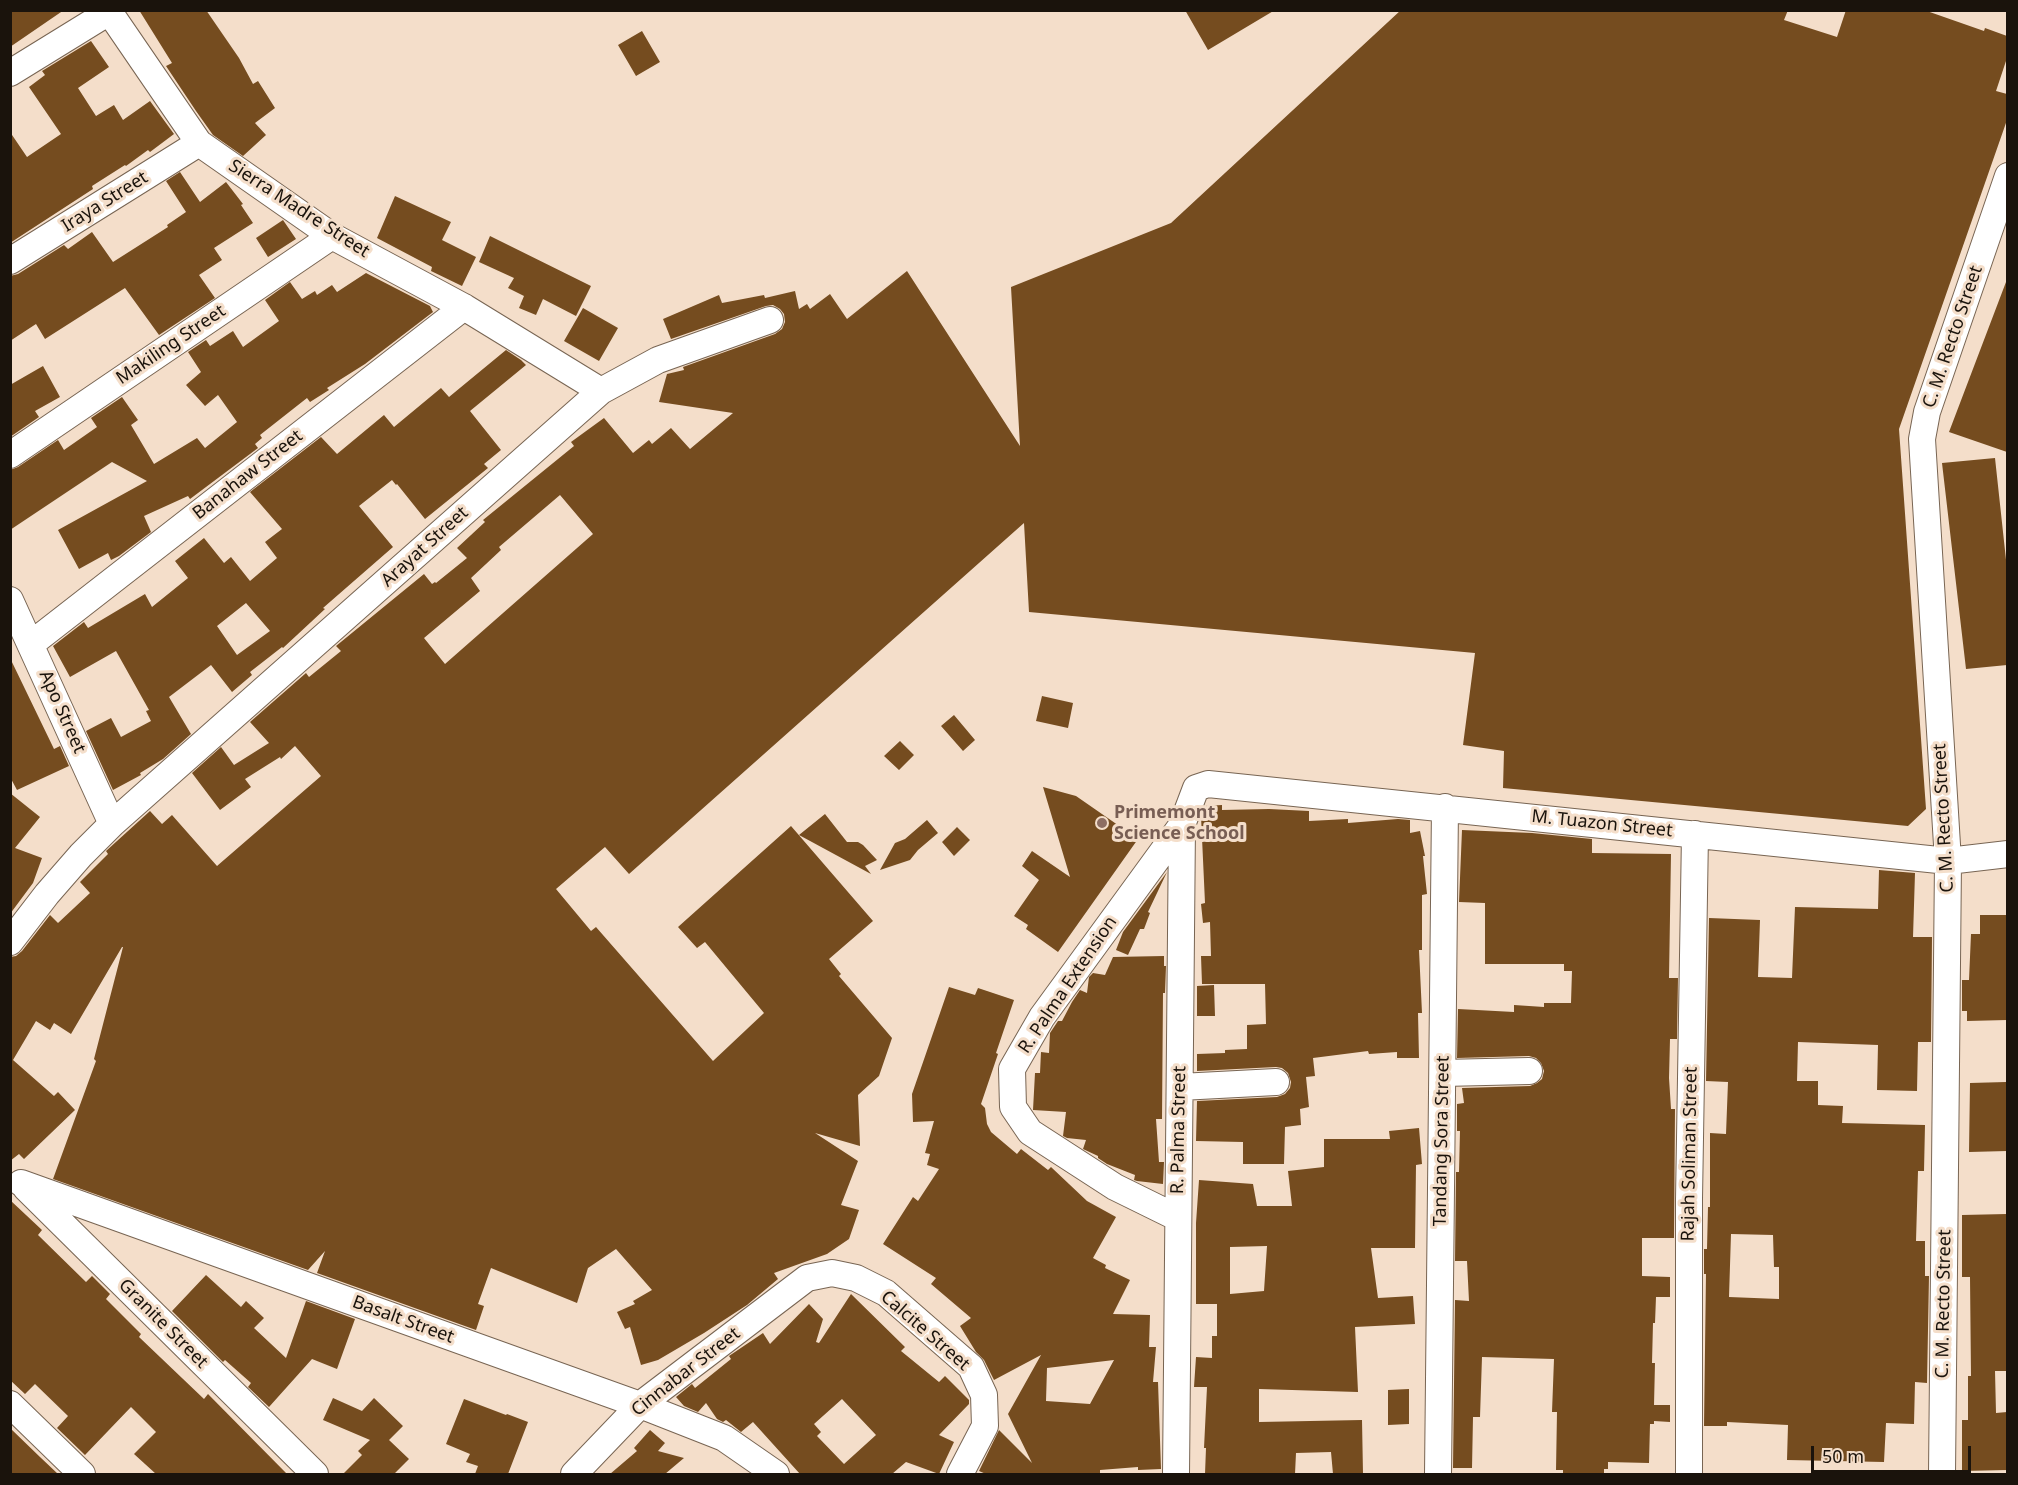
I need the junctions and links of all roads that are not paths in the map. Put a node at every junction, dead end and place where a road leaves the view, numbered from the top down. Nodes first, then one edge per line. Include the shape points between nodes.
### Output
1 (108, 11) edge
2 (10, 73) edge
3 (200, 143) junction
4 (2007, 176) edge
5 (332, 236) junction
6 (10, 261) edge
7 (464, 307) junction
8 (770, 320) dead end
9 (601, 391) junction
10 (10, 455) edge
11 (10, 600) edge
12 (31, 644) junction
13 (1196, 788) joint
14 (1445, 807) junction
15 (112, 824) junction
16 (1182, 825) junction
17 (1695, 834) junction
18 (2007, 854) edge
19 (1948, 861) junction
20 (10, 942) edge
21 (1529, 1071) dead end
22 (1443, 1073) junction
23 (1276, 1082) dead end
24 (1180, 1087) junction
25 (16, 1178) edge
26 (1178, 1218) junction
27 (807, 1278) joint
28 (10, 1404) edge
29 (640, 1405) junction
30 (82, 1474) edge
31 (315, 1474) edge
32 (574, 1474) edge
33 (776, 1474) edge
34 (960, 1474) edge
35 (1176, 1474) edge
36 (1438, 1474) edge
37 (1689, 1474) edge
38 (1942, 1474) edge

1 - 2 street
1 - 3 street, Sierra Madre Street
3 - 5 street, Sierra Madre Street
3 - 6 street, Iraya Street
4 - 19 street, C. M. Recto Street via 1927,412 1922,439
5 - 7 street, Sierra Madre Street
5 - 10 street, Makiling Street
7 - 9 street, Sierra Madre Street
7 - 12 street, Banahaw Street
8 - 9 street, Arayat Street via 658,360
9 - 15 street, Arayat Street
11 - 12 street, Apo Street
12 - 15 street, Apo Street
13 - 14 street, M. Tuazon Street via 1208,784
13 - 16 street, R. Palma Street
14 - 17 street, M. Tuazon Street
14 - 22 street, Tandang Sora Street
15 - 20 street, Arayat Street via 46,894
16 - 24 street, R. Palma Street
16 - 26 street, R. Palma Extension via 1042,1017 1012,1069 1013,1107 1030,1131 1115,1187
17 - 19 street, M. Tuazon Street
17 - 37 street, Rajah Soliman Street
18 - 19 street, M. Tuazon Street
19 - 38 street, C. M. Recto Street
21 - 22 street
22 - 36 street, Tandang Sora Street
23 - 24 street
24 - 26 street, R. Palma Street
25 - 29 street, Basalt Street
25 - 31 street, Granite Street
26 - 35 street, R. Palma Street
27 - 29 street, Cinnabar Street
27 - 34 street, Calcite Street via 832,1273 856,1278 886,1293 971,1367 984,1395 985,1426
28 - 30 street
29 - 32 street, Cinnabar Street
29 - 33 street, Basalt Street via 724,1438

